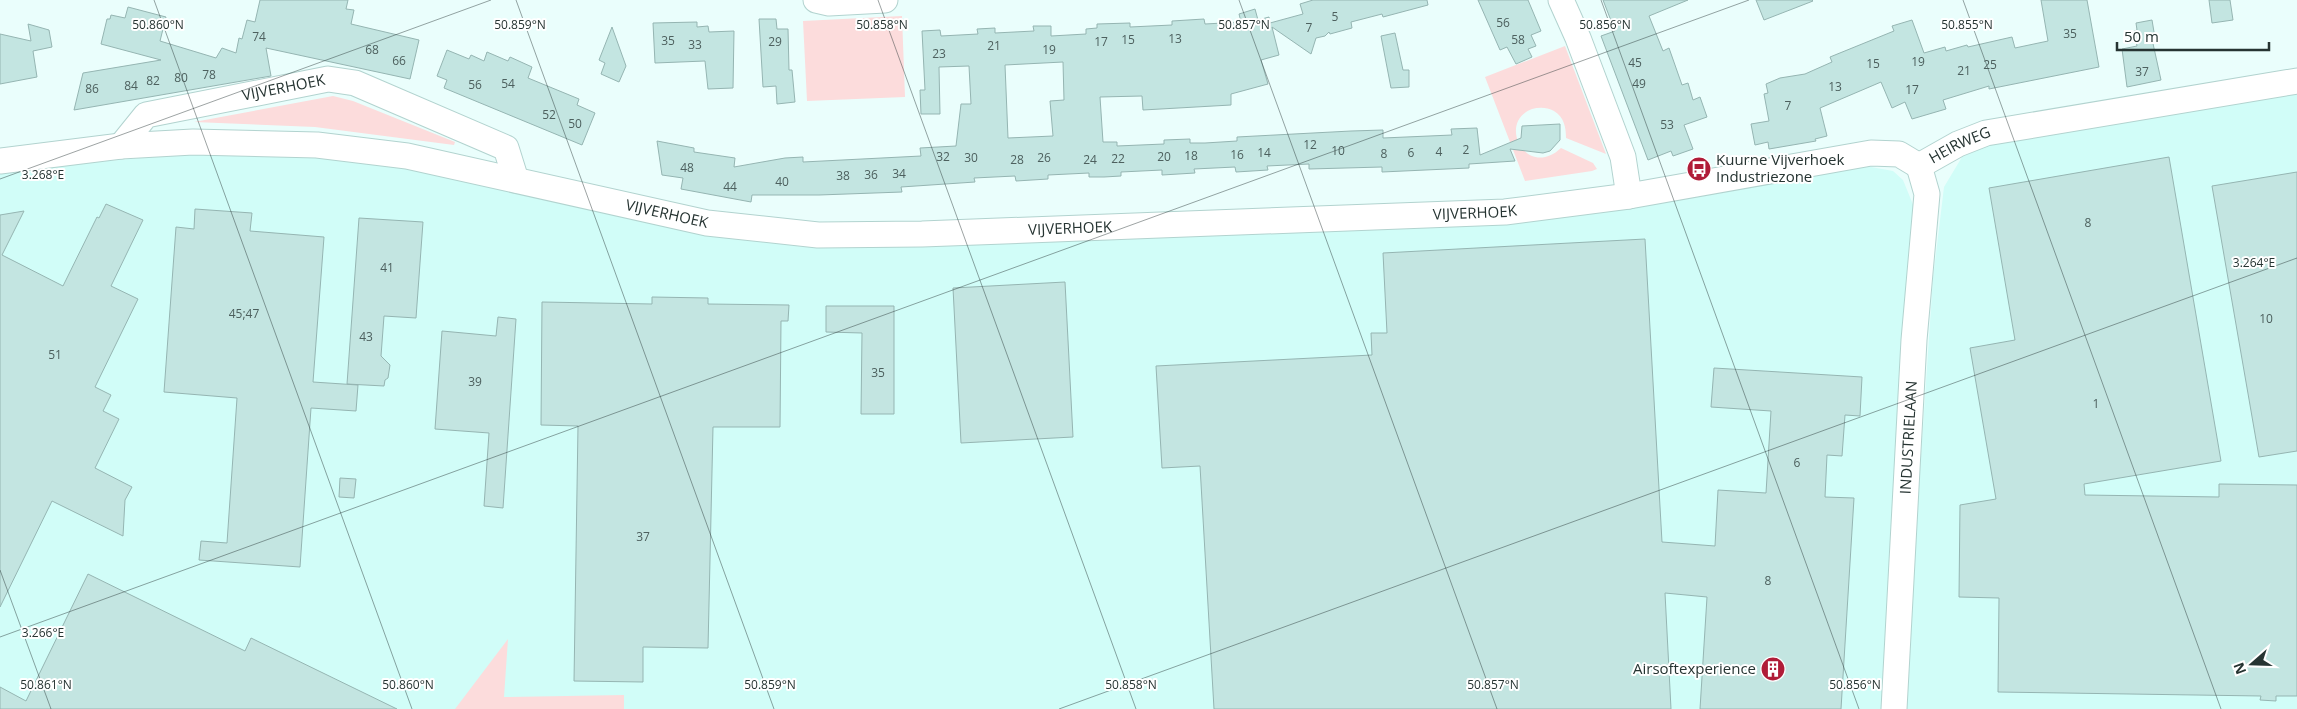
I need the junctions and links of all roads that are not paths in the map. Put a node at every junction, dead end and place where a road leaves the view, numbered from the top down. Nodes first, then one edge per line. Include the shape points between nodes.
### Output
1 (816, 0) edge
2 (885, 0) edge
3 (1561, 0) edge
4 (2297, 81) edge
5 (121, 146) junction
6 (0, 161) edge
7 (1919, 166) junction
8 (516, 180) junction
9 (1629, 196) junction
10 (1894, 709) edge

1 - 2 street
3 - 9 street via 1624,157
4 - 7 street, HEIRWEG via 1986,133 1958,144
5 - 6 street, VIJVERHOEK
5 - 8 street, VIJVERHOEK via 193,142 317,145 407,156
5 - 8 street, VIJVERHOEK via 146,115 328,79 355,83 506,148
7 - 9 street, HEIRWEG via 1899,154 1871,153
7 - 10 street, INDUSTRIELAAN via 1927,194 1914,340
8 - 9 street, VIJVERHOEK via 707,223 818,235 941,234 1495,212

